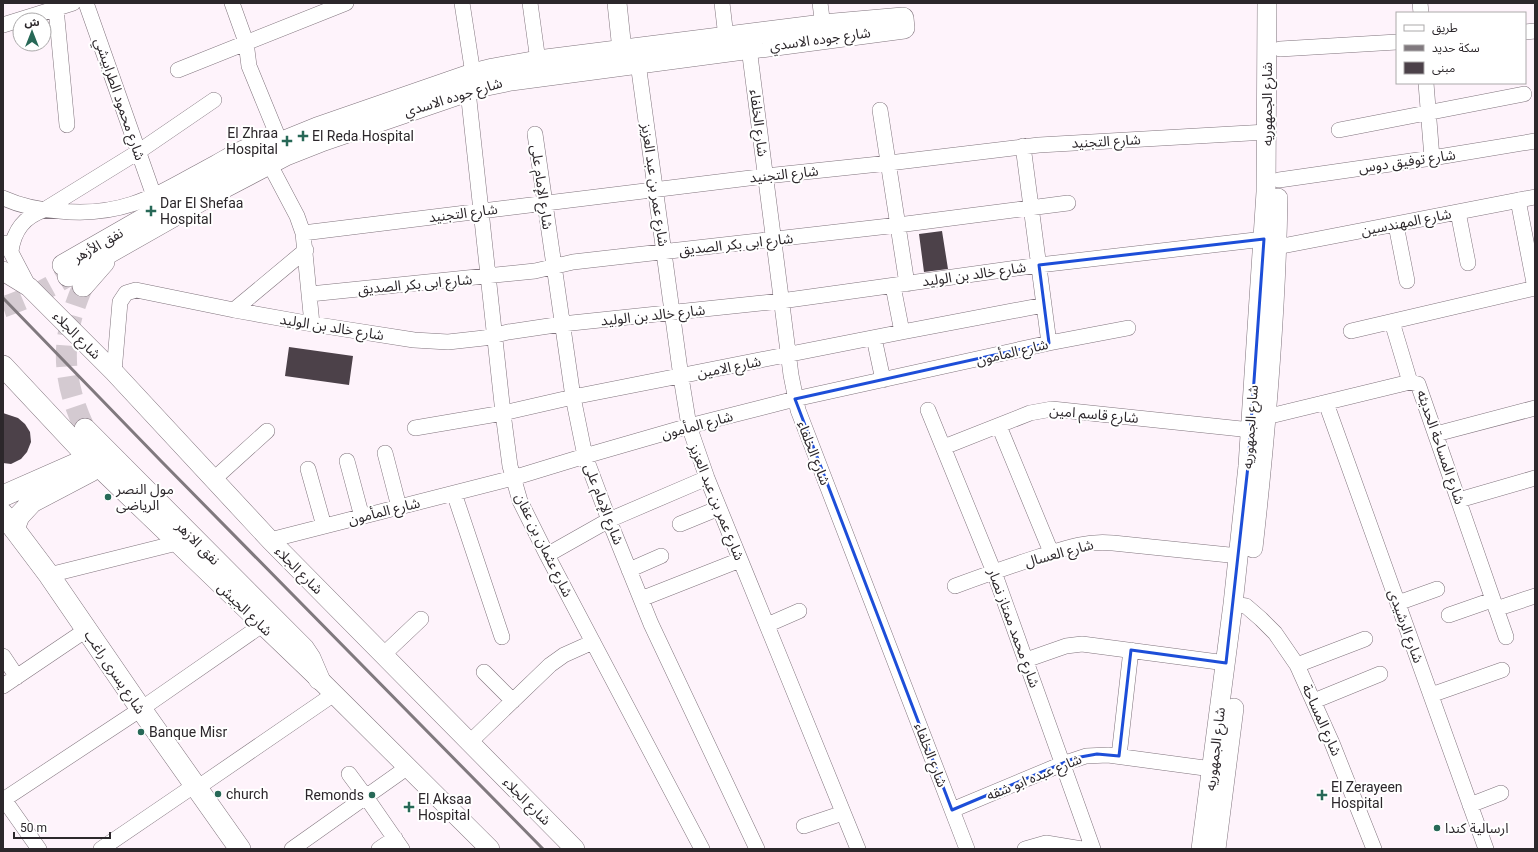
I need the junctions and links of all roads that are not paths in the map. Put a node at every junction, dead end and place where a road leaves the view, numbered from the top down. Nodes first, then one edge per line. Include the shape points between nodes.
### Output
1 (73, 3) edge
2 (86, 3) edge
3 (232, 3) edge
4 (346, 3) edge
5 (462, 3) edge
6 (530, 3) edge
7 (617, 3) edge
8 (722, 3) edge
9 (820, 3) edge
10 (1267, 3) edge
11 (1280, 3) edge
12 (56, 8) junction
13 (3, 25) edge
14 (824, 32) joint
15 (726, 37) junction
16 (246, 42) junction
17 (748, 42) junction
18 (1396, 42) edge
19 (1280, 49) junction
20 (622, 50) junction
21 (538, 61) junction
22 (638, 64) junction
23 (178, 70) dead end
24 (471, 82) junction
25 (1426, 84) edge
26 (1524, 94) dead end
27 (214, 100) dead end
28 (880, 110) dead end
29 (1429, 113) junction
30 (66, 125) dead end
31 (1339, 130) dead end
32 (1267, 132) junction
33 (535, 134) dead end
34 (1535, 141) edge
35 (1022, 146) junction
36 (138, 152) junction
37 (279, 154) junction
38 (1432, 158) junction
39 (889, 163) junction
40 (766, 176) junction
41 (1279, 180) junction
42 (655, 190) junction
43 (154, 196) junction
44 (1535, 197) edge
45 (3, 198) edge
46 (1518, 200) junction
47 (545, 203) junction
48 (1068, 203) dead end
49 (1031, 208) junction
50 (44, 210) junction
51 (481, 211) junction
52 (1458, 212) junction
53 (898, 225) junction
54 (1396, 225) junction
55 (303, 233) junction
56 (128, 235) junction
57 (774, 240) junction
58 (1271, 243) junction
59 (7, 245) edge
60 (306, 250) junction
61 (663, 252) junction
62 (1468, 263) dead end
63 (1039, 266) junction
64 (554, 267) junction
65 (3, 271) edge
66 (488, 277) junction
67 (1407, 281) dead end
68 (900, 285) junction
69 (29, 287) junction
70 (1535, 288) edge
71 (310, 294) junction
72 (781, 301) junction
73 (1044, 305) junction
74 (234, 310) junction
75 (672, 314) junction
76 (1392, 322) junction
77 (312, 324) junction
78 (562, 324) junction
79 (1128, 328) dead end
80 (902, 332) junction
81 (1351, 332) dead end
82 (494, 336) junction
83 (874, 338) junction
84 (1049, 343) junction
85 (788, 356) junction
86 (3, 366) edge
87 (114, 372) junction
88 (681, 377) junction
89 (883, 380) junction
90 (1410, 382) junction
91 (573, 397) junction
92 (795, 399) junction
93 (1326, 403) junction
94 (1535, 408) edge
95 (928, 410) dead end
96 (503, 413) junction
97 (1266, 418) junction
98 (689, 426) junction
99 (1000, 426) junction
100 (415, 428) dead end
101 (85, 429) tunnel mouth
102 (1251, 430) junction
103 (267, 431) dead end
104 (1436, 434) junction
105 (944, 448) junction
106 (385, 453) dead end
107 (586, 456) junction
108 (347, 461) dead end
109 (94, 463) junction
110 (308, 469) dead end
111 (513, 478) junction
112 (706, 478) junction
113 (1535, 478) edge
114 (214, 479) junction
115 (454, 494) junction
116 (3, 496) edge
117 (1459, 500) junction
118 (400, 507) junction
119 (719, 508) junction
120 (362, 517) junction
121 (609, 520) junction
122 (9, 522) edge
123 (680, 524) dead end
124 (324, 526) junction
125 (270, 540) junction
126 (177, 543) junction
127 (1051, 552) junction
128 (547, 555) junction
129 (661, 556) dead end
130 (1239, 556) junction
131 (740, 560) junction
132 (629, 570) junction
133 (994, 572) junction
134 (49, 575) junction
135 (955, 586) dead end
136 (1437, 589) dead end
137 (1535, 596) edge
138 (641, 599) junction
139 (1398, 603) junction
140 (1494, 604) junction
141 (1240, 605) junction
142 (799, 611) dead end
143 (1448, 615) dead end
144 (421, 619) dead end
145 (262, 625) junction
146 (767, 625) junction
147 (86, 630) junction
148 (502, 637) dead end
149 (1506, 637) dead end
150 (1235, 639) junction
151 (1365, 639) dead end
152 (594, 642) junction
153 (1131, 650) junction
154 (384, 655) junction
155 (3, 656) edge
156 (1026, 660) junction
157 (1226, 663) junction
158 (1297, 665) junction
159 (1502, 670) dead end
160 (484, 672) dead end
161 (1380, 674) dead end
162 (17, 676) junction
163 (319, 679) junction
164 (3, 686) edge
165 (334, 694) junction
166 (1431, 696) junction
167 (513, 701) junction
168 (1314, 701) junction
169 (141, 709) junction
170 (469, 743) junction
171 (1119, 756) junction
172 (1062, 764) junction
173 (408, 767) junction
174 (1212, 769) junction
175 (349, 774) dead end
176 (196, 787) junction
177 (1501, 793) dead end
178 (366, 797) junction
179 (3, 799) edge
180 (1470, 805) junction
181 (952, 810) junction
182 (843, 812) junction
183 (804, 826) dead end
184 (398, 844) edge
185 (39, 849) edge
186 (101, 849) edge
187 (240, 849) edge
188 (292, 849) edge
189 (379, 849) edge
190 (490, 849) edge
191 (575, 849) edge
192 (702, 849) edge
193 (757, 849) edge
194 (858, 849) edge
195 (967, 849) edge
196 (1025, 849) edge
197 (1082, 849) edge
198 (1092, 849) edge
199 (1201, 849) edge
200 (1216, 849) edge
201 (1374, 849) edge
202 (1486, 849) edge

1 - 12 street
2 - 36 street, شارع محمود الطرابيشي
3 - 16 street
4 - 16 street
5 - 24 street, شارع عثمان بن عفان
6 - 21 street
7 - 20 street
8 - 15 street
9 - 14 street
10 - 32 street, شارع الجمهوريه
11 - 19 street, شارع الجمهوريه
12 - 13 street
12 - 30 street
14 - 17 main road, شارع جوده الاسدي
15 - 17 main road, شارع جوده الاسدي
15 - 20 main road, شارع جوده الاسدي
16 - 23 street
16 - 37 street via 250,66
17 - 22 main road, شارع جوده الاسدي
17 - 40 street, شارع الخلفاء
18 - 19 street
19 - 41 street, شارع الجمهوريه
20 - 21 main road, شارع جوده الاسدي
21 - 24 main road, شارع جوده الاسدي via 493,69
22 - 24 main road, شارع جوده الاسدي via 511,80
22 - 42 street, شارع عمر بن عبد العزيز
24 - 37 main road, شارع جوده الاسدي via 324,140
24 - 51 street, شارع عثمان بن عفان
25 - 29 street
26 - 29 street
27 - 36 street
28 - 39 street
29 - 31 street
29 - 38 street
32 - 35 street, شارع التجنيد
32 - 58 street, شارع الجمهوريه
33 - 47 street, شارع الإمام على
34 - 38 street, شارع توفيق دوس
35 - 39 street, شارع التجنيد
35 - 49 street
36 - 43 street, شارع محمود الطرابيشي
36 - 50 street
37 - 43 street, شارع جوده الاسدي via 262,142 245,147
37 - 55 street
37 - 56 main road, شارع جوده الاسدي
38 - 41 street, شارع توفيق دوس
39 - 40 street, شارع التجنيد
39 - 53 street
40 - 42 street, شارع التجنيد
40 - 57 street, شارع الخلفاء
41 - 58 street, شارع الجمهوريه
42 - 47 street, شارع التجنيد
42 - 61 street, شارع عمر بن عبد العزيز
43 - 50 street, شارع جوده الاسدي via 107,211 74,213
44 - 46 street, شارع المهندسين
45 - 50 street via 29,208
46 - 52 street, شارع المهندسين
46 - 70 street
47 - 51 street, شارع التجنيد
47 - 64 street, شارع الإمام على
48 - 49 street, شارع ابى بكر الصديق
49 - 53 street, شارع ابى بكر الصديق
49 - 63 street
50 - 59 street via 29,217 18,228 12,243
51 - 55 street, شارع التجنيد
51 - 66 street, شارع عثمان بن عفان
52 - 54 street, شارع المهندسين
52 - 62 street
53 - 57 street, شارع ابى بكر الصديق
53 - 68 street
54 - 58 street, شارع المهندسين
54 - 67 street
55 - 60 street
56 - 56 main road, نفق الأزهر via 102,264 71,276
57 - 61 street, شارع ابى بكر الصديق
57 - 72 street, شارع الخلفاء
58 - 63 street, شارع خالد بن الوليد
58 - 97 street, شارع الجمهوريه
58 - 102 street, شارع الجمهوريه
59 - 69 street, شارع الجلاء
60 - 71 street
60 - 74 street
61 - 64 street, شارع ابى بكر الصديق via 573,262
61 - 75 street, شارع عمر بن عبد العزيز
63 - 68 street, شارع خالد بن الوليد
63 - 73 street
64 - 66 street, شارع ابى بكر الصديق
64 - 78 street, شارع الإمام على
65 - 69 street, شارع الجلاء
66 - 71 street, شارع ابى بكر الصديق
66 - 82 street, شارع عثمان بن عفان
68 - 72 street, شارع خالد بن الوليد
68 - 80 street
69 - 87 street, شارع الجلاء
70 - 76 street
71 - 77 street
72 - 75 street, شارع خالد بن الوليد
72 - 85 street, شارع الخلفاء
73 - 80 street, شارع الامين
73 - 84 street
74 - 77 street, شارع خالد بن الوليد
74 - 87 street, شارع خالد بن الوليد via 136,290 126,293 120,302
75 - 78 street, شارع خالد بن الوليد
75 - 88 street, شارع عمر بن عبد العزيز
76 - 81 street
76 - 90 street
77 - 82 street, شارع خالد بن الوليد via 431,342
78 - 82 street, شارع خالد بن الوليد
78 - 91 street, شارع الإمام على
79 - 84 street, شارع المأمون
80 - 83 street, شارع الامين
82 - 96 street, شارع عثمان بن عفان
83 - 85 street, شارع الامين
83 - 89 street
84 - 89 street, شارع المأمون
85 - 88 street, شارع الامين
85 - 92 street, شارع الخلفاء
86 - 109 main road, شارع الجيش
87 - 114 street, شارع الجلاء
88 - 91 street, شارع الامين
88 - 98 street, شارع عمر بن عبد العزيز
89 - 92 street, شارع المأمون
90 - 93 street, شارع المساحة الحديثه
90 - 104 street, شارع المساحة الحديثه via 1416,382 1420,386
91 - 96 street, شارع الامين
91 - 107 street, شارع الإمام على
92 - 98 street, شارع المأمون
92 - 181 street, شارع الخلفاء via 801,421
93 - 97 street, شارع المساحة الحديثه
93 - 139 street, شارع الرشيدى
94 - 104 street
95 - 105 street, شارع محمد ممتاز نصار
96 - 100 street, شارع الامين
96 - 111 street, شارع عثمان بن عفان
97 - 141 street, شارع الجمهوريه
98 - 107 street, شارع المأمون
98 - 112 street, شارع عمر بن عبد العزيز
99 - 102 street, شارع قاسم امين via 1037,411 1052,409
99 - 105 street, شارع قاسم امين
99 - 127 street
101 - 163 main road, نفق الازهر via 304,649
102 - 130 street, شارع الجمهوريه
103 - 114 street
104 - 117 street, شارع المساحة الحديثه
105 - 133 street, شارع محمد ممتاز نصار
106 - 118 street
107 - 111 street, شارع المأمون
107 - 121 street, شارع الإمام على
108 - 120 street
109 - 116 main road
109 - 122 main road via 32,502 19,516
109 - 126 street, شارع الجيش
110 - 124 street
111 - 115 street, شارع المأمون
111 - 128 street, شارع عثمان بن عفان via 520,501
112 - 119 street, شارع عمر بن عبد العزيز
112 - 121 street
113 - 117 street
114 - 125 street, شارع الجلاء
115 - 118 street, شارع المأمون
115 - 148 street
117 - 140 street, شارع المساحة الحديثه
118 - 120 street, شارع المأمون
119 - 123 street
119 - 131 street, شارع عمر بن عبد العزيز
120 - 124 street, شارع المأمون
121 - 128 street
121 - 132 street, شارع الإمام على
122 - 134 main road, شارع يسرى راغب
124 - 125 street, شارع المأمون
125 - 154 street, شارع الجلاء
126 - 134 street
126 - 145 street, شارع الجيش
127 - 130 street, شارع العسال via 1084,543 1103,542
127 - 133 street, شارع العسال
128 - 152 street, شارع عثمان بن عفان
129 - 132 street
130 - 141 street, شارع الجمهوريه
131 - 138 street
131 - 146 street, شارع عمر بن عبد العزيز
132 - 138 street, شارع الإمام على
133 - 135 street, شارع العسال
133 - 156 street, شارع محمد ممتاز نصار
134 - 147 main road, شارع يسرى راغب
136 - 139 street
137 - 140 street
138 - 193 street, شارع الإمام على
139 - 166 street, شارع الرشيدى
140 - 143 street
140 - 149 street, شارع المساحة الحديثه
141 - 150 street, شارع الجمهوريه
141 - 158 street, شارع المساحة via 1275,633
142 - 146 street
144 - 154 street
145 - 163 street, شارع الجيش
145 - 169 street
146 - 182 street, شارع عمر بن عبد العزيز
147 - 162 street
147 - 169 main road, شارع يسرى راغب
150 - 157 street, شارع الجمهوريه
150 - 200 street, شارع الجمهوريه
151 - 158 street
152 - 167 street via 557,659
152 - 192 street, شارع عثمان بن عفان
153 - 156 street via 1074,644
153 - 157 street
153 - 171 street
154 - 170 street, شارع الجلاء
155 - 162 street
156 - 172 street, شارع محمد ممتاز نصار
157 - 174 street, شارع الجمهوريه
158 - 168 street, شارع المساحة
159 - 166 street
160 - 167 street
161 - 168 street
162 - 164 street
163 - 165 street, شارع الجيش
165 - 173 street, شارع الجيش
165 - 176 street
166 - 180 street, شارع الرشيدى
167 - 170 street
168 - 201 street, شارع المساحة
169 - 176 main road, شارع يسرى راغب
169 - 179 street
170 - 191 street, شارع الجلاء
171 - 172 street, شارع عبده ابو شقه via 1097,754
171 - 174 street, شارع عبده ابو شقه
172 - 181 street, شارع عبده ابو شقه
172 - 198 street, شارع محمد ممتاز نصار
173 - 178 street
173 - 190 street, شارع الجيش
174 - 199 street, شارع الجمهوريه
175 - 178 street
176 - 186 street
176 - 187 main road, شارع يسرى راغب
177 - 180 street
178 - 184 street
178 - 188 street
179 - 185 street
180 - 202 street, شارع الرشيدى
181 - 195 street, شارع الخلفاء
182 - 183 street
182 - 194 street, شارع عمر بن عبد العزيز
184 - 189 street
196 - 197 street via 1046,842

